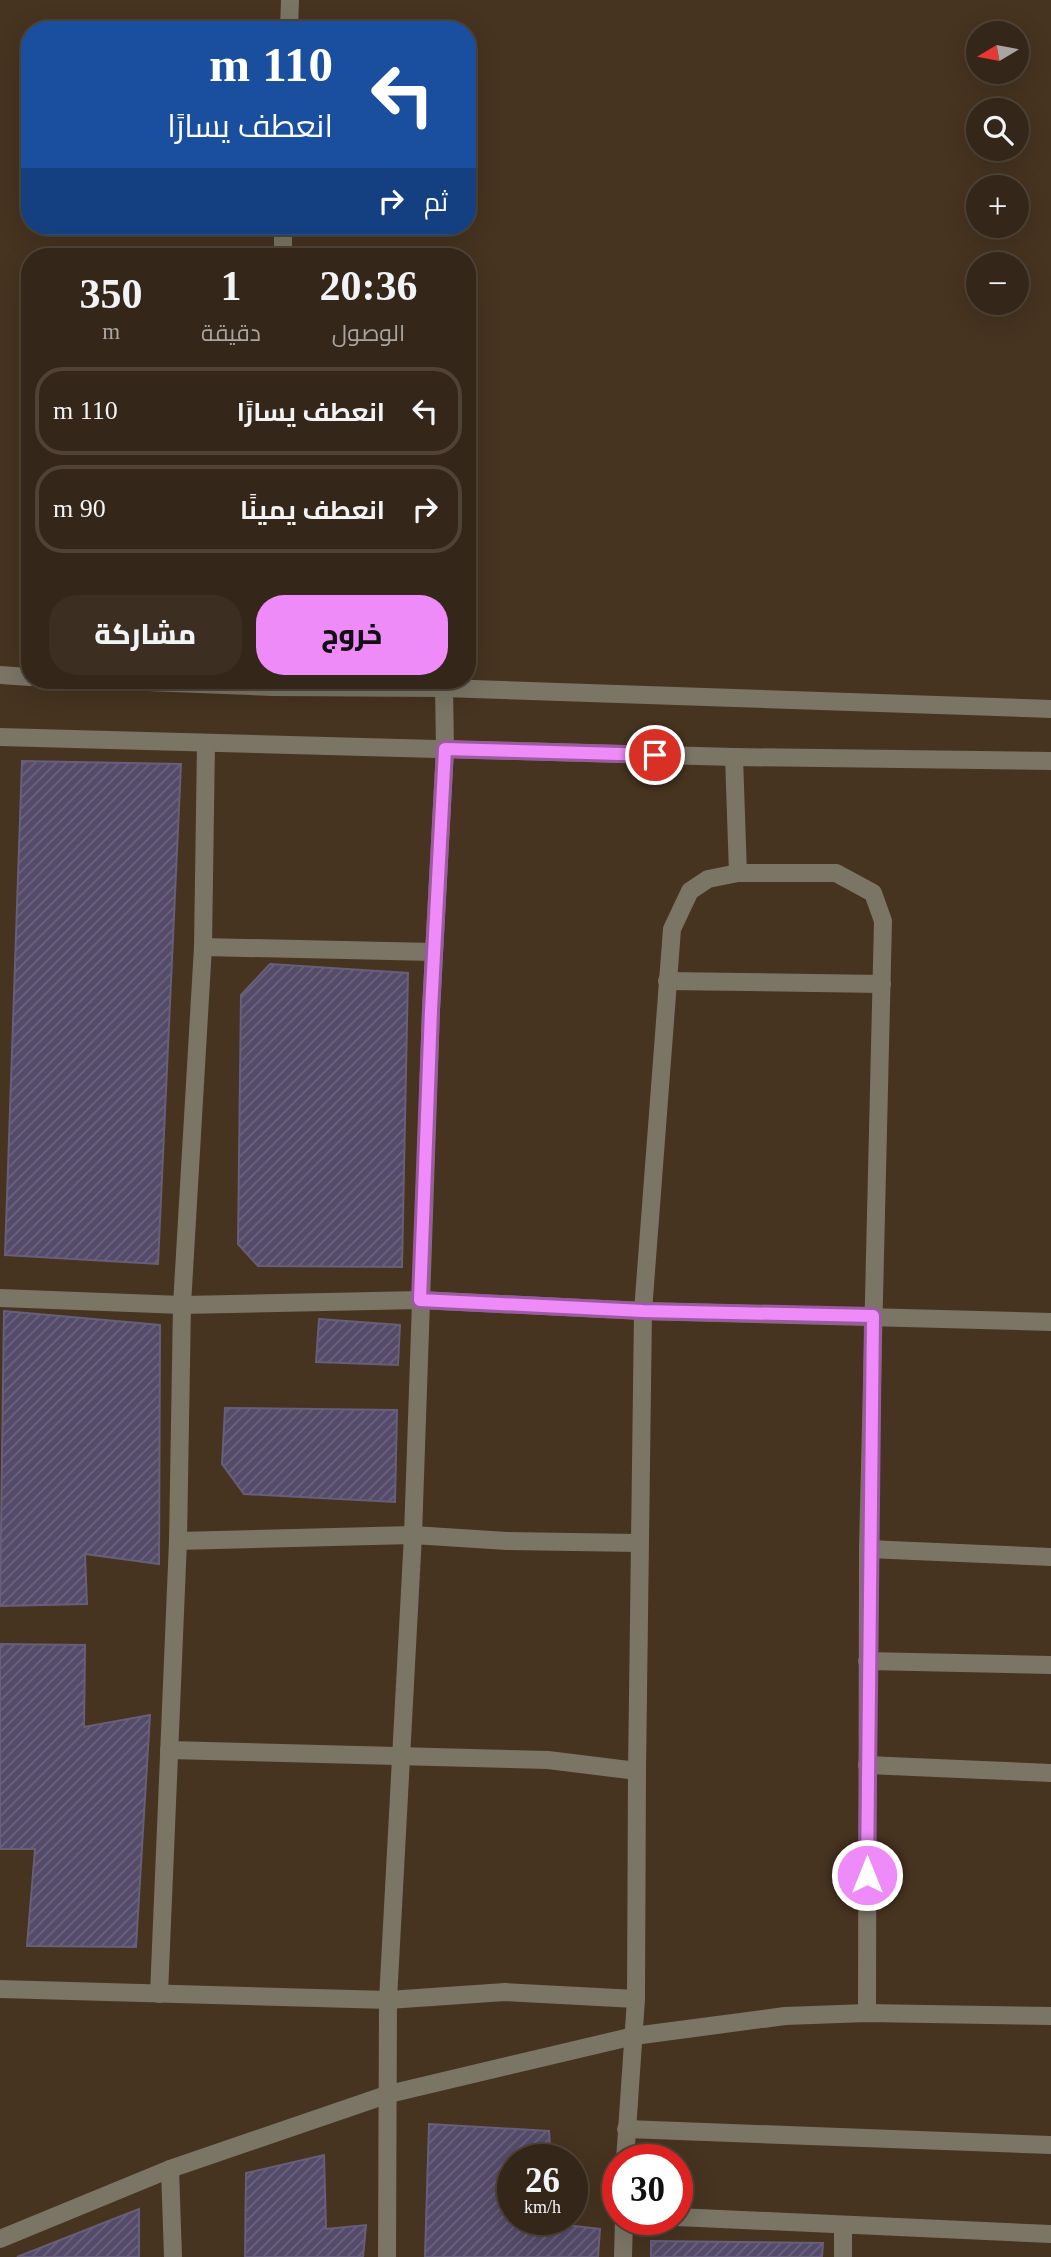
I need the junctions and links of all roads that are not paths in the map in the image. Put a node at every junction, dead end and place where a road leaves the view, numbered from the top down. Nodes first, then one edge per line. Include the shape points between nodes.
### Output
1 (290, 0) edge
2 (289, 21) edge
3 (0, 675) edge
4 (21, 676) edge
5 (444, 689) edge
6 (473, 689) edge
7 (1051, 709) edge
8 (0, 737) edge
9 (206, 743) junction
10 (445, 749) junction
11 (734, 757) junction
12 (1051, 761) edge
13 (738, 873) junction
14 (203, 947) junction
15 (434, 952) junction
16 (667, 981) junction
17 (882, 984) junction
18 (0, 1297) edge
19 (420, 1300) junction
20 (182, 1305) junction
21 (643, 1311) junction
22 (873, 1316) junction
23 (1051, 1322) edge
24 (412, 1535) junction
25 (178, 1541) junction
26 (638, 1543) junction
27 (868, 1549) junction
28 (1051, 1557) edge
29 (867, 1661) junction
30 (1051, 1665) edge
31 (169, 1750) junction
32 (401, 1755) junction
33 (867, 1765) junction
34 (637, 1771) junction
35 (1051, 1773) edge
36 (0, 1989) edge
37 (159, 1994) junction
38 (636, 1999) junction
39 (388, 2000) junction
40 (867, 2013) junction
41 (1051, 2016) edge
42 (634, 2036) junction
43 (389, 2094) junction
44 (626, 2129) junction
45 (626, 2144) edge
46 (1051, 2145) edge
47 (170, 2169) junction
48 (693, 2218) edge
49 (843, 2225) junction
50 (1051, 2234) edge
51 (624, 2235) edge
52 (0, 2239) edge
53 (173, 2257) edge
54 (387, 2257) edge
55 (624, 2257) edge
56 (843, 2257) edge

1 - 2 street
3 - 4 street
5 - 10 street
6 - 7 street
8 - 9 street
9 - 10 street
9 - 14 street
10 - 11 street
10 - 15 street
11 - 12 street
11 - 13 street
13 - 16 street via 708,879 690,891 672,929
13 - 17 street via 836,873 873,893 883,921
14 - 15 street
14 - 20 street
15 - 19 street
16 - 17 street
16 - 21 street
17 - 22 street
18 - 20 street
19 - 20 street
19 - 21 street
19 - 24 street
20 - 25 street
21 - 22 street
21 - 26 street
22 - 23 street
22 - 27 street
24 - 25 street
24 - 26 street
24 - 32 street
25 - 31 street
26 - 34 street
27 - 28 street
27 - 29 street
29 - 30 street
29 - 33 street
31 - 32 street
31 - 37 street
32 - 34 street via 548,1760
32 - 39 street
33 - 35 street
33 - 40 street
34 - 38 street
36 - 37 street
37 - 39 street
38 - 39 street via 505,1992
38 - 42 street
39 - 43 street
40 - 41 street
40 - 42 street via 785,2016
42 - 43 street
42 - 44 street
43 - 47 street
43 - 54 street
44 - 45 street
44 - 46 street
47 - 52 street
47 - 53 street
48 - 49 street
49 - 50 street
49 - 56 street
51 - 55 street

